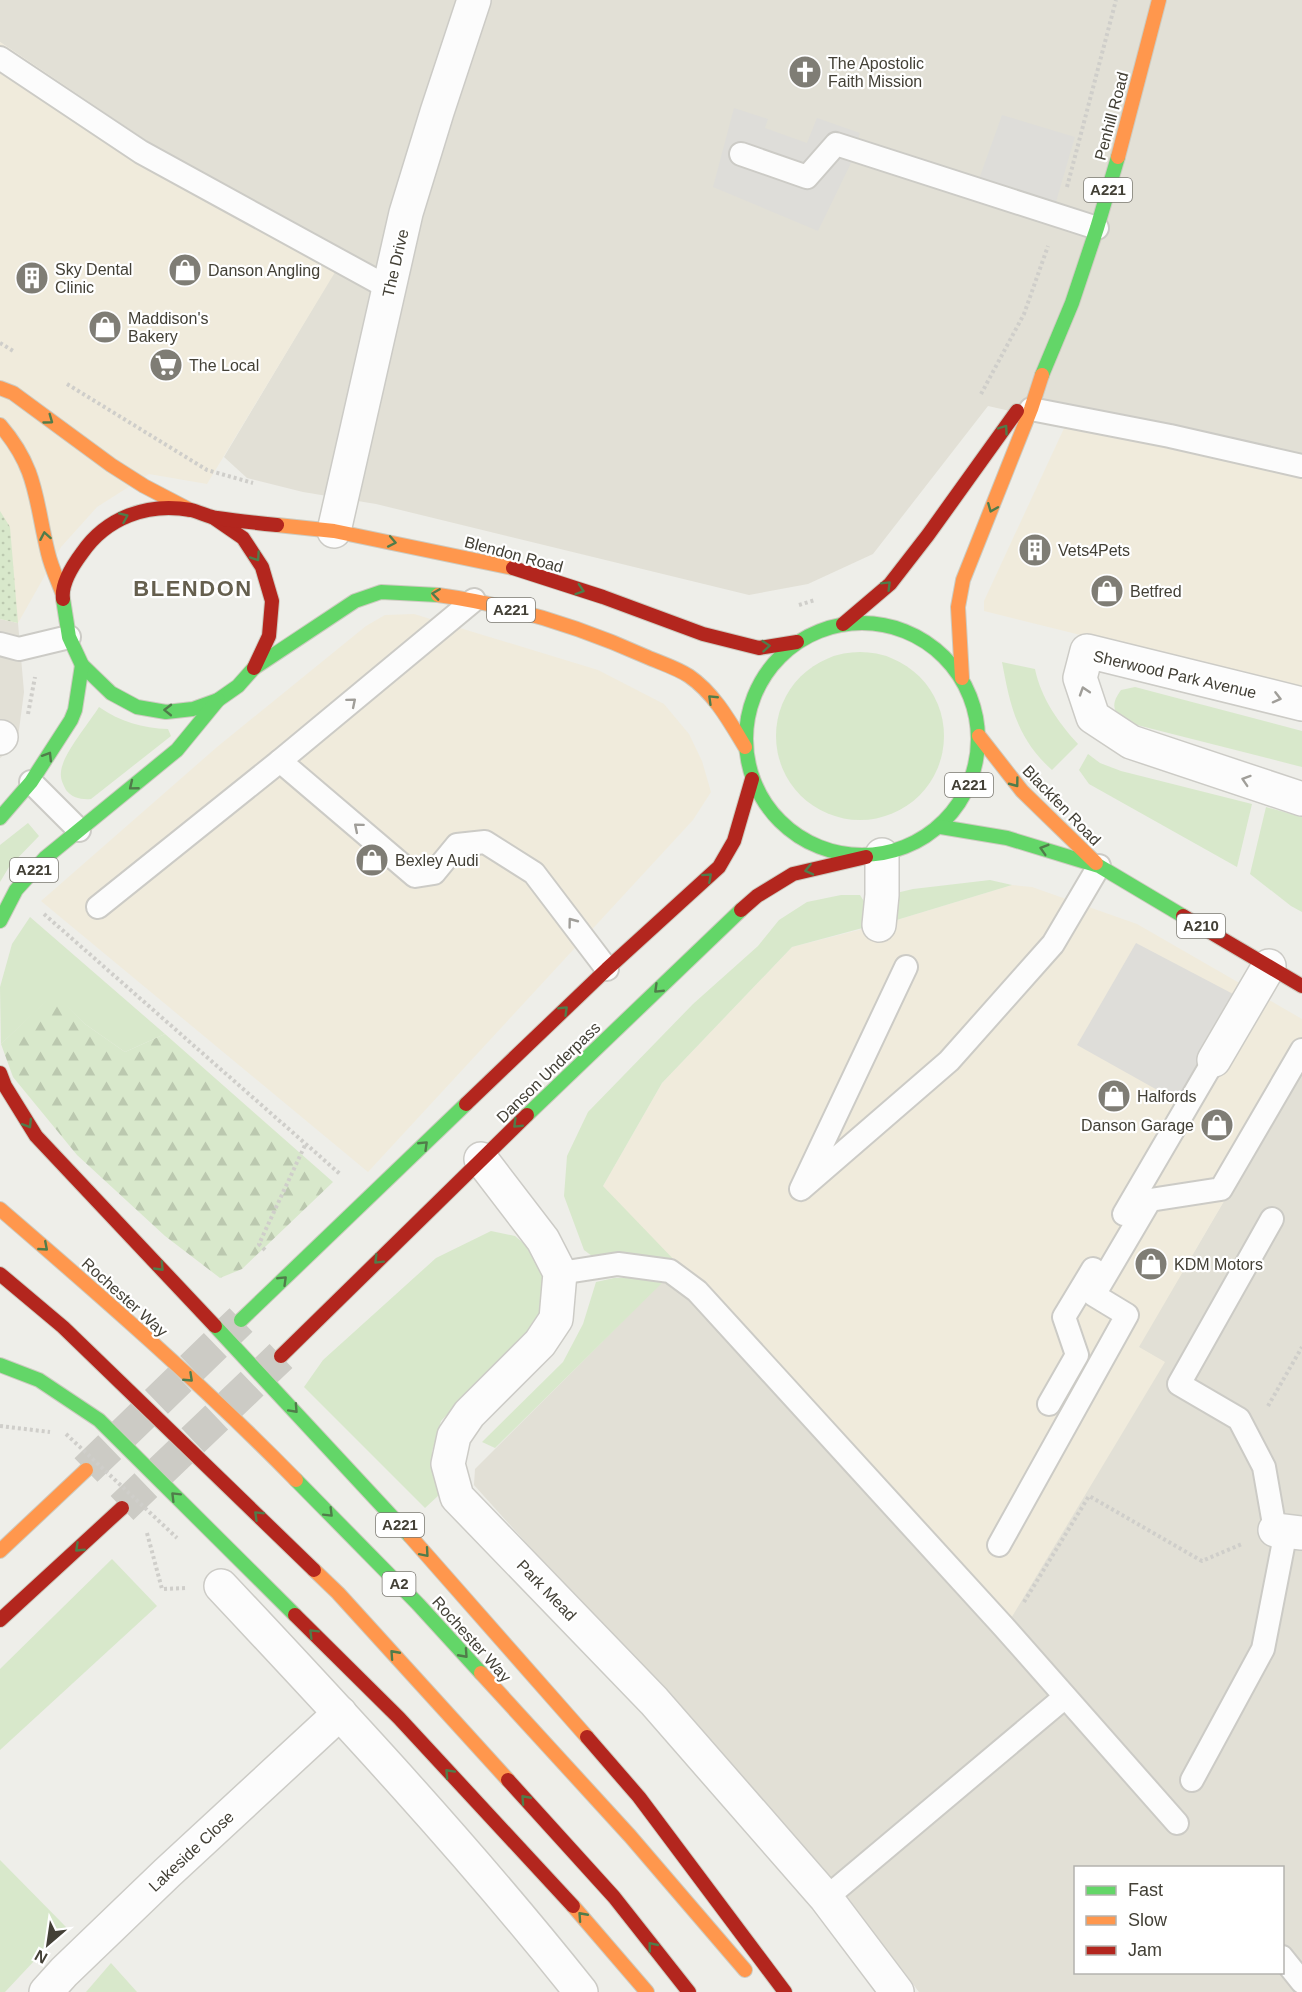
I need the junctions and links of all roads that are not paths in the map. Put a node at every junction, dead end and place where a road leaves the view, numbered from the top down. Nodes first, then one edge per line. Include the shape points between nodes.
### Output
1 (474, 0) edge
2 (1159, 0) edge
3 (0, 58) edge
4 (741, 154) dead end
5 (1097, 228) junction
6 (389, 288) junction
7 (1042, 375) junction
8 (0, 388) edge
9 (1031, 409) junction
10 (0, 425) edge
11 (1302, 466) edge
12 (190, 510) junction
13 (214, 518) junction
14 (334, 531) junction
15 (62, 592) junction
16 (474, 600) junction
17 (843, 624) junction
18 (69, 637) junction
19 (798, 642) junction
20 (0, 644) edge
21 (82, 665) junction
22 (254, 668) junction
23 (962, 678) junction
24 (218, 700) junction
25 (1302, 704) edge
26 (980, 736) junction
27 (746, 747) junction
28 (280, 761) junction
29 (752, 779) junction
30 (31, 782) junction
31 (1302, 799) edge
32 (0, 819) edge
33 (941, 827) junction
34 (79, 830) junction
35 (874, 856) junction
36 (1099, 866) junction
37 (98, 907) dead end
38 (0, 921) edge
39 (879, 925) dead end
40 (1269, 966) junction
41 (906, 967) dead end
42 (607, 969) junction
43 (1302, 986) edge
44 (1302, 1050) edge
45 (1214, 1060) joint
46 (0, 1073) edge
47 (481, 1159) junction
48 (0, 1209) edge
49 (1272, 1219) dead end
50 (560, 1273) junction
51 (0, 1274) edge
52 (241, 1320) tunnel mouth
53 (281, 1356) tunnel mouth
54 (0, 1365) edge
55 (1050, 1404) dead end
56 (86, 1470) tunnel mouth
57 (122, 1508) tunnel mouth
58 (1288, 1531) edge
59 (999, 1545) dead end
60 (0, 1551) edge
61 (221, 1586) road end
62 (0, 1620) edge
63 (1065, 1697) junction
64 (340, 1713) junction
65 (1192, 1780) dead end
66 (1177, 1823) dead end
67 (826, 1898) junction
68 (1284, 1960) edge
69 (1302, 1982) edge
70 (756, 1983) dead end
71 (46, 1992) edge
72 (581, 1992) edge
73 (647, 1992) edge
74 (689, 1992) edge
75 (785, 1992) edge
76 (897, 1992) edge

1 - 6 street, The Drive via 416,180
2 - 5 main road, Penhill Road / A221
3 - 6 lane via 141,152
4 - 5 lane via 807,177 836,144
5 - 7 main road, Penhill Road / A221
6 - 14 street, The Drive
7 - 9 main road, Penhill Road / A221
17 -> 7 main road, Penhill Road / A221 via 890,584
8 -> 12 main road, Blendon Road via 13,393 111,465
9 - 11 lane
9 -> 23 main road, Penhill Road / A221 via 963,580 958,607
15 -> 10 main road, Blendon Road via 47,549 31,470
12 - 13 main road, Blendon Road / A221
15 -> 12 main road, Blendon Road / A221 via 75,564 102,529 142,510
13 - 14 main road, Blendon Road / A221
13 -> 22 main road, Blendon Road / A221 via 243,538 262,567 272,601 269,636
14 -> 19 main road, Blendon Road / A221 via 502,564 703,634 759,648
15 - 18 main road, Blendon Road / A221
16 -> 22 main road, Blendon Road / A221 via 381,592 355,601
27 -> 16 main road, Blendon Road / A221 via 722,708 688,676 569,625
28 -> 16 lane
17 - 19 main road, Penhill Road / A221
17 - 23 main road, Penhill Road / A221 via 878,623 911,633 940,652
18 - 20 lane via 19,649
18 - 21 main road, Blendon Road / A221
19 - 27 main road, Penhill Road / A221 via 774,662 757,688 748,716
24 -> 21 main road, Blendon Road / A221 via 193,709 166,712 137,706 111,693
30 -> 21 main road via 75,710
22 - 24 main road, Blendon Road / A221
23 - 26 main road, Penhill Road / A221 via 975,706
24 -> 34 main road, A221 via 177,750
31 -> 25 street, Sherwood Park Avenue via 1131,742 1093,717 1080,678 1087,651
26 - 33 main road, Penhill Road / A221 via 976,770 963,801
26 -> 36 main road, Blackfen Road via 1022,792
27 - 29 main road, Penhill Road / A221
28 - 37 lane
42 -> 28 lane via 534,873 484,842 457,845 434,873 415,876
29 - 35 main road, Penhill Road / A221 via 770,811 796,836 830,852
42 -> 29 main road, Danson Underpass / A221 via 719,867 734,841
30 - 32 main road
30 - 34 lane
33 - 35 main road, Penhill Road / A221 via 919,842
36 -> 33 main road, Blackfen Road via 1007,838
34 - 38 main road, A221 via 45,858 16,890
35 - 39 street via 882,895
35 -> 47 main road, Danson Underpass / A221 via 793,874 757,896
36 - 40 main road, Blackfen Road / A210
36 - 41 lane via 1053,944 949,1061 801,1189
40 - 43 main road, Blackfen Road / A210
40 - 45 street
52 -> 42 main road, Danson Underpass / A221
44 - 59 lane via 1221,1189 1150,1200 1094,1295 1127,1315
45 - 55 lane via 1064,1317 1077,1355
46 -> 75 main road, A221 via 36,1136 377,1498 639,1797
47 - 50 street via 543,1240
47 -> 53 main road, Danson Underpass / A221
48 -> 70 main road, Rochester Way / A2 via 261,1444 418,1604 630,1836
49 - 58 lane via 1179,1384 1239,1419 1264,1467
50 - 63 lane via 618,1264 670,1271 697,1291
50 - 67 street, Park Mead via 556,1319 540,1342 469,1414 454,1437 448,1464 457,1497 654,1701
74 -> 51 main road via 614,1898 338,1593 63,1327
73 -> 54 main road via 399,1718 99,1420 39,1380
56 - 60 main road
57 -> 62 main road
58 - 65 lane via 1263,1650
61 - 64 street
63 - 66 lane
63 - 67 lane
64 - 71 street, Lakeside Close via 167,1873
64 - 72 street via 518,1914
67 - 76 street, Park Mead
68 - 69 lane

